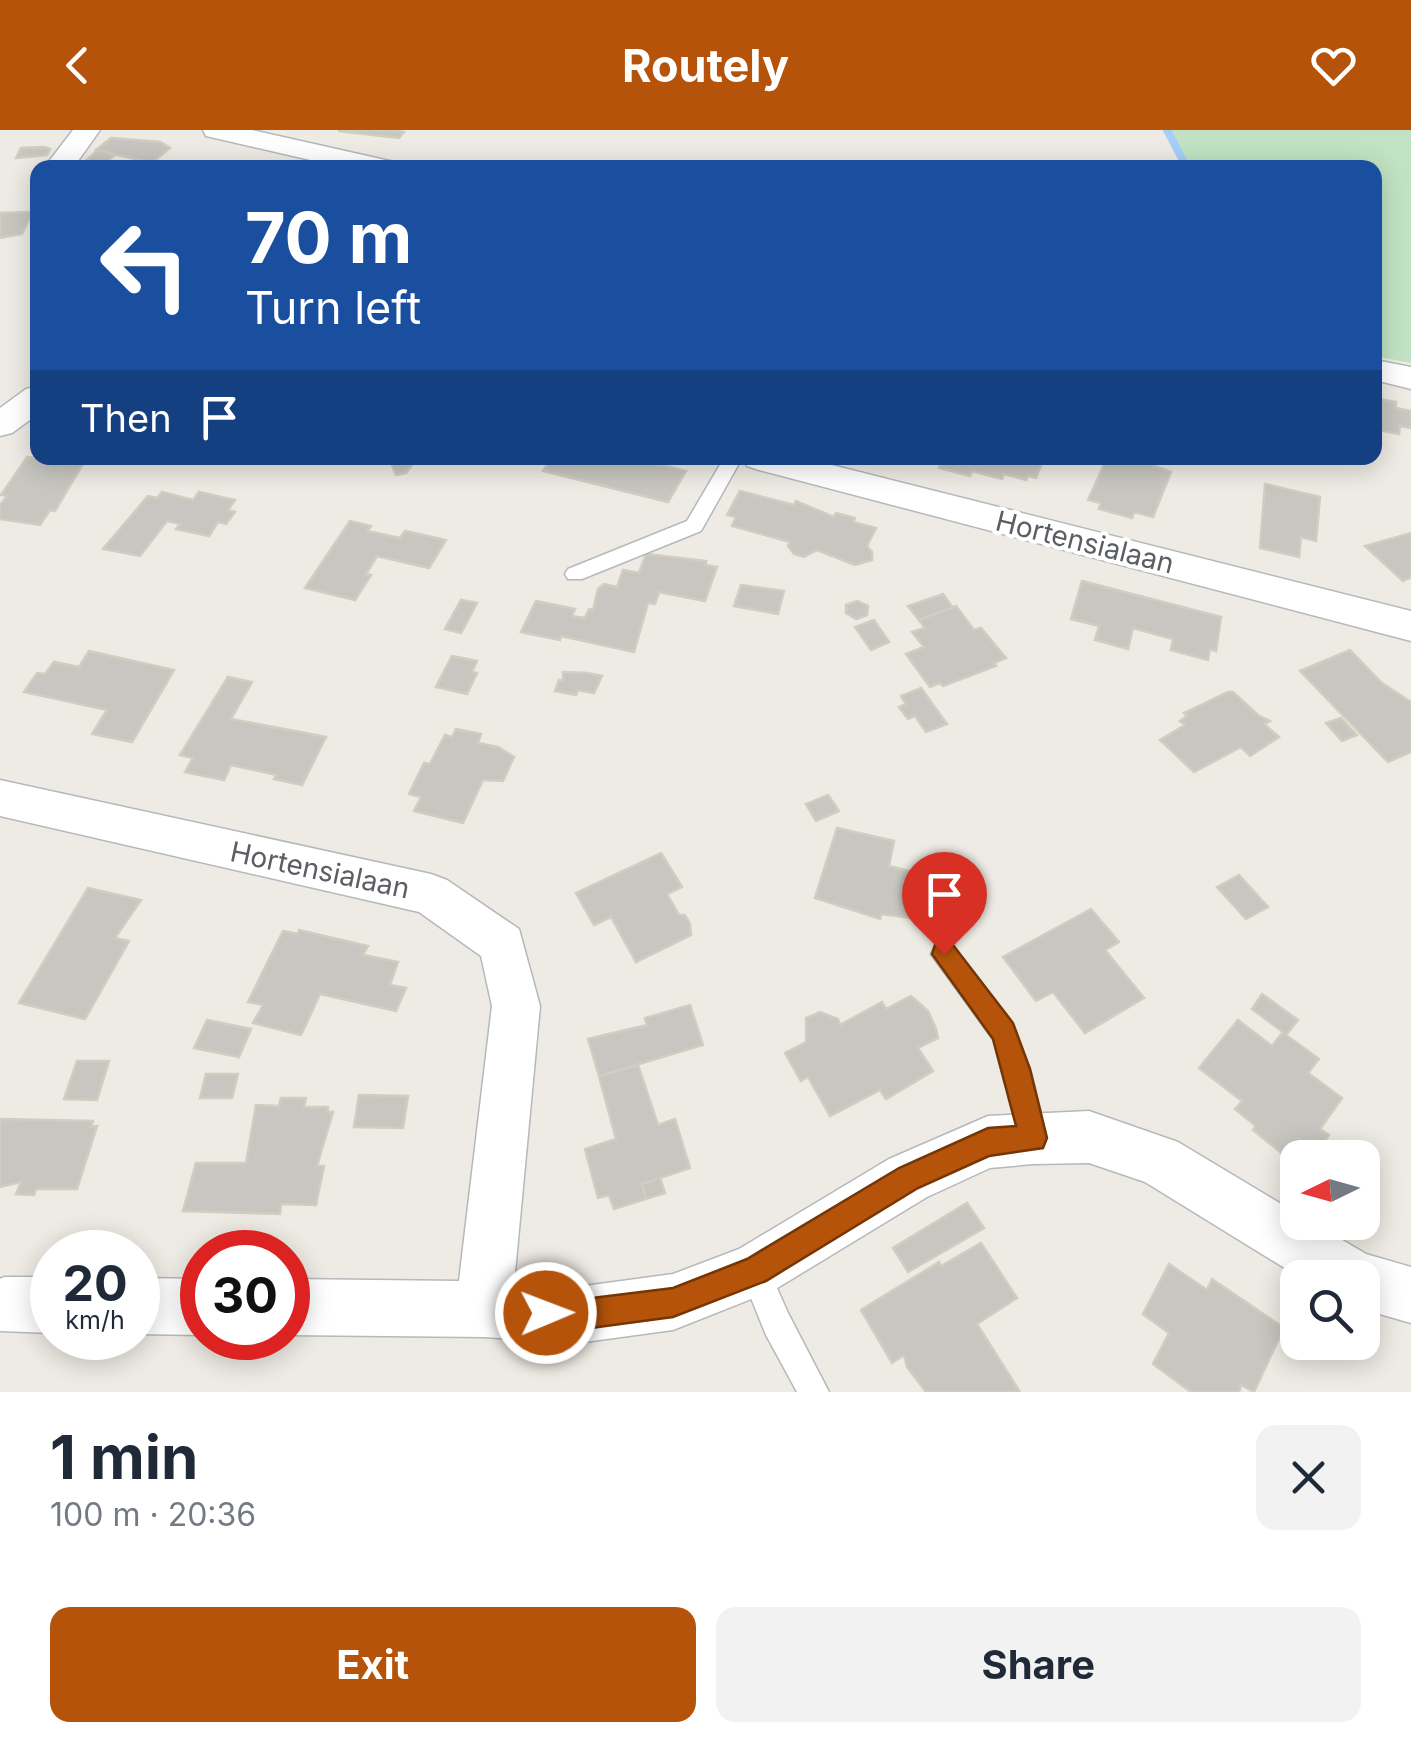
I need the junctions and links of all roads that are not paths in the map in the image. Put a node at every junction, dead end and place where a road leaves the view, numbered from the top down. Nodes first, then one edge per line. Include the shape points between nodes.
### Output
1 (87, 130) edge
2 (216, 130) edge
3 (270, 135) edge
4 (64, 160) edge
5 (356, 160) edge
6 (1382, 372) edge
7 (1411, 378) edge
8 (30, 403) edge
9 (0, 425) edge
10 (728, 465) edge
11 (786, 465) edge
12 (574, 574) dead end
13 (1411, 626) edge
14 (0, 798) edge
15 (944, 954) dead end
16 (1033, 1138) junction
17 (1323, 1260) edge
18 (756, 1270) junction
19 (1380, 1286) edge
20 (1411, 1295) edge
21 (310, 1308) edge
22 (484, 1309) junction
23 (814, 1392) edge

1 - 4 street
2 - 3 street
3 - 5 street
6 - 7 street
8 - 9 street
10 - 12 lane via 694,526
11 - 13 street, Hortensialaan
14 - 22 street, Hortensialaan via 431,894 502,944 516,1006
15 - 16 lane via 1003,1032
16 - 17 street via 1089,1138 1159,1161
16 - 18 street via 988,1142 908,1178
18 - 22 street via 673,1302 576,1315
18 - 23 lane
19 - 20 street
21 - 22 street

